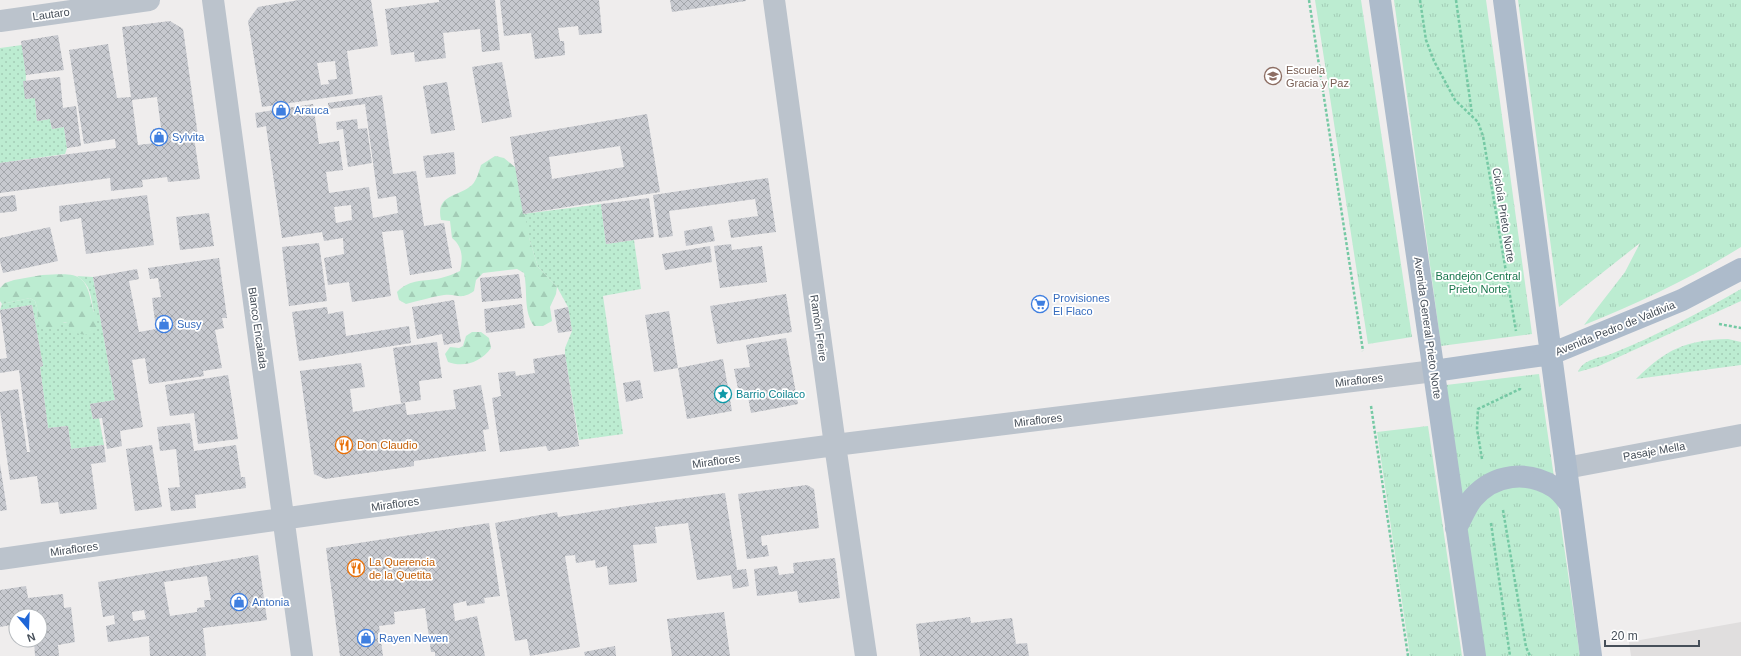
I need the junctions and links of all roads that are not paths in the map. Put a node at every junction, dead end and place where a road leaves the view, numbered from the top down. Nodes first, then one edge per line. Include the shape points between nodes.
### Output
1 (149, 0) edge
2 (213, 0) edge
3 (774, 0) edge
4 (1380, 0) edge
5 (1504, 0) edge
6 (0, 21) edge
7 (1741, 269) edge
8 (1551, 354) junction
9 (1434, 371) junction
10 (1741, 435) edge
11 (834, 445) junction
12 (1566, 468) junction
13 (1571, 505) junction
14 (284, 519) junction
15 (1456, 528) junction
16 (0, 559) edge
17 (302, 656) edge
18 (866, 656) edge
19 (1475, 656) edge
20 (1591, 656) edge

1 - 6 street, Lautaro
2 - 14 street, Blanco Encalada
3 - 11 street, Ramón Freire
4 - 9 main road, Avenida General Prieto Norte
5 - 8 main road
7 - 8 main road, Avenida Pedro de Valdivia via 1682,300
8 - 9 main road, Avenida Pedro de Valdivia
8 - 12 main road
9 - 11 street, Miraflores
9 - 15 main road, Avenida General Prieto Norte
10 - 12 street, Pasaje Mella
11 - 14 street, Miraflores
11 - 18 street, Ramón Freire
12 - 13 main road
13 - 15 main road via 1555,487 1533,477 1512,476 1486,485 1472,499
13 - 20 main road
14 - 16 street, Miraflores
14 - 17 street, Blanco Encalada
15 - 19 main road, Avenida General Prieto Norte

